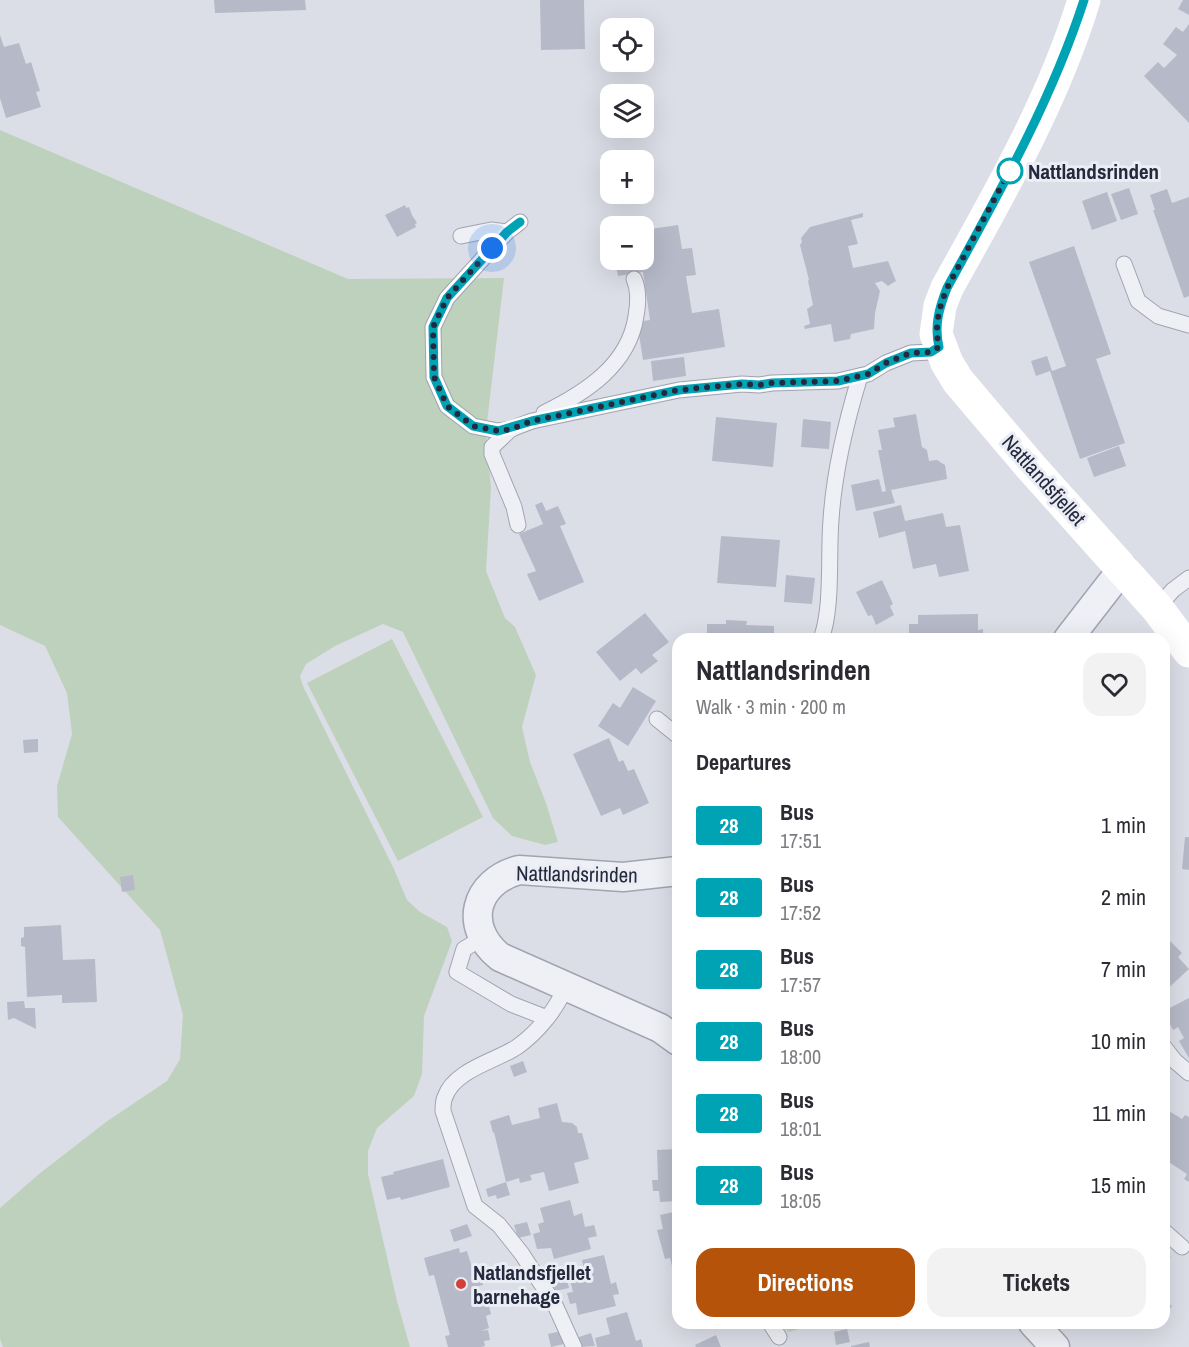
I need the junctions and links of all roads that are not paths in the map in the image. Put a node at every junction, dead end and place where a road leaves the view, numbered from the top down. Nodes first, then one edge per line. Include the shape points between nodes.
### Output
1 (1084, 0) edge
2 (520, 222) dead end
3 (507, 232) junction
4 (461, 236) dead end
5 (1124, 264) dead end
6 (634, 279) dead end
7 (1189, 325) edge
8 (939, 347) junction
9 (860, 376) junction
10 (511, 429) junction
11 (518, 525) dead end
12 (1123, 568) junction
13 (1189, 578) edge
14 (1157, 608) junction
15 (822, 633) edge
16 (1073, 633) edge
17 (1189, 651) edge
18 (657, 719) dead end
19 (672, 731) edge
20 (672, 872) edge
21 (484, 937) junction
22 (566, 985) junction
23 (547, 1018) junction
24 (672, 1037) edge
25 (1170, 1055) edge
26 (1189, 1073) edge
27 (1170, 1236) edge
28 (1182, 1247) dead end
29 (774, 1329) edge
30 (1038, 1329) edge
31 (779, 1337) dead end
32 (574, 1347) edge
33 (1055, 1347) edge

1 - 8 street, Nattlandsfjellet via 1032,130 947,288 937,321
2 - 3 lane
3 - 4 lane via 491,230
3 - 10 lane via 447,298 433,327 434,377 447,406 473,426 498,431
5 - 7 lane via 1138,301 1158,316
6 - 10 lane via 635,323 609,371 567,402
8 - 9 lane via 931,352 911,353
8 - 12 street, Nattlandsfjellet via 972,398
9 - 10 lane via 838,381 679,390 532,421
9 - 15 lane via 843,440 831,518 827,611
10 - 11 lane via 492,447 492,454
12 - 14 street, Nattlandsfjellet
12 - 16 street
13 - 14 lane
14 - 17 street, Nattlandsfjellet
18 - 19 lane
20 - 21 street, Nattlandsrinden via 623,877 519,870 504,874 482,894 478,909
21 - 22 street via 500,957
21 - 23 lane via 464,949 457,972 511,1004
22 - 23 lane
22 - 24 street
23 - 32 lane via 518,1046 465,1073 445,1096 443,1111 475,1206 499,1226 522,1254 555,1305
25 - 26 lane
27 - 28 lane
29 - 31 lane
30 - 33 street

